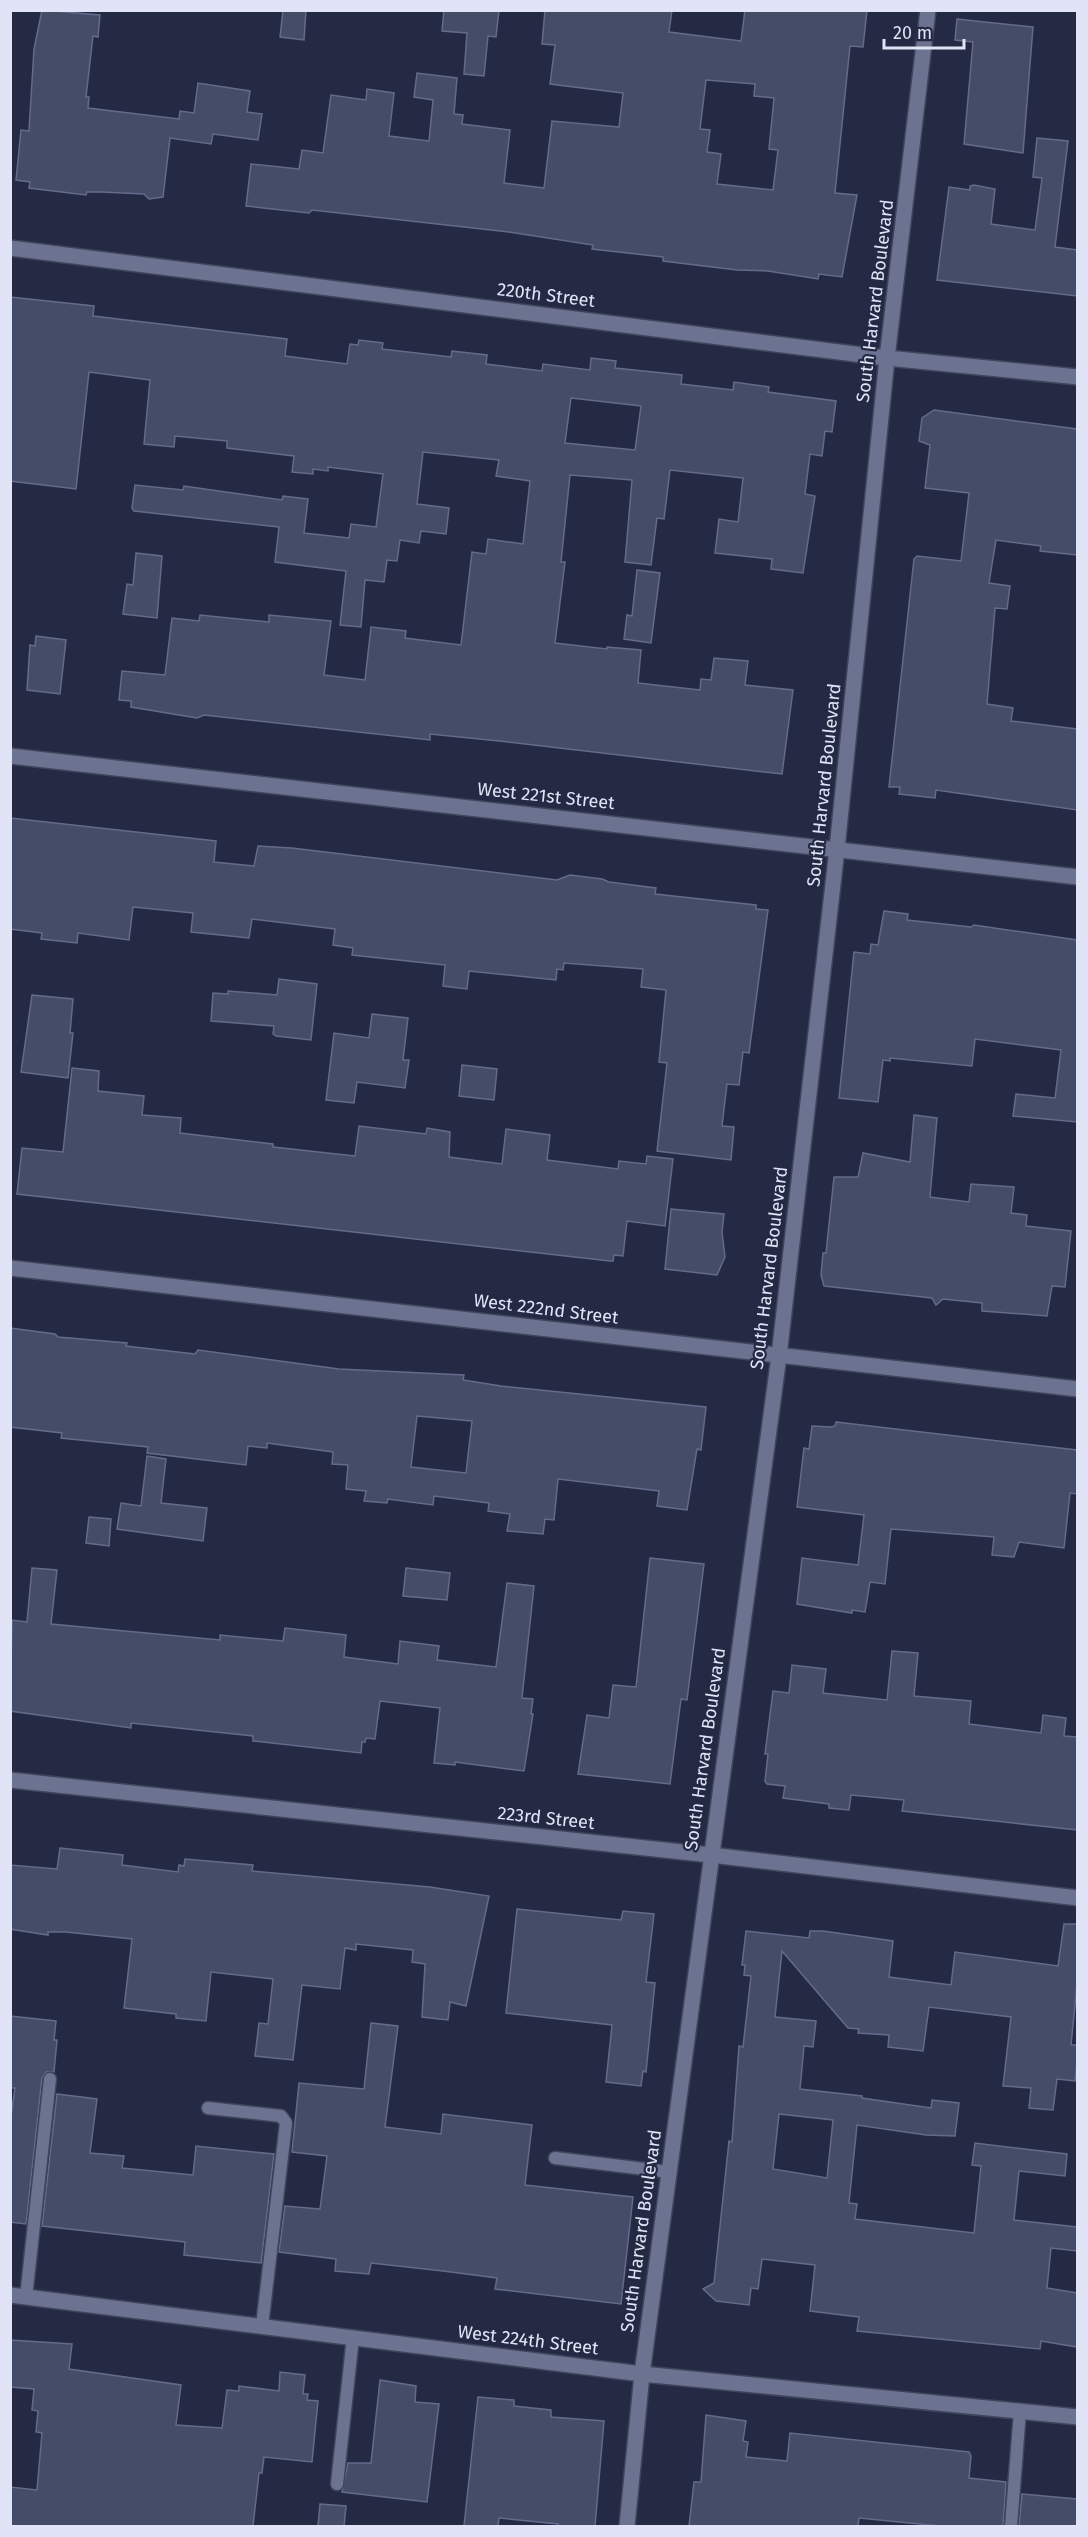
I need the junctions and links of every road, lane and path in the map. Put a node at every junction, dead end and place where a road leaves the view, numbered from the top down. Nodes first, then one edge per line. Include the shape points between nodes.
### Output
1 (928, 10) edge
2 (10, 248) edge
3 (887, 357) junction
4 (1077, 377) edge
5 (10, 756) edge
6 (837, 849) junction
7 (1077, 877) edge
8 (10, 1268) edge
9 (779, 1356) junction
10 (1077, 1389) edge
11 (10, 1780) edge
12 (711, 1855) junction
13 (1077, 1898) edge
14 (50, 2079) dead end
15 (208, 2108) dead end
16 (555, 2158) dead end
17 (669, 2172) junction
18 (10, 2295) edge
19 (26, 2297) junction
20 (262, 2326) junction
21 (353, 2337) junction
22 (642, 2374) junction
23 (1020, 2411) junction
24 (1077, 2417) edge
25 (337, 2484) dead end
26 (627, 2526) edge
27 (1011, 2526) edge

1 - 3 street, South Harvard Boulevard
2 - 3 street, 220th Street
3 - 4 street, 220th Street
3 - 6 street, South Harvard Boulevard
5 - 6 street, West 221st Street
6 - 7 street, West 221st Street
6 - 9 street, South Harvard Boulevard
8 - 9 street, West 222nd Street
9 - 10 street, West 222nd Street
9 - 12 street, South Harvard Boulevard
11 - 12 street, 223rd Street
12 - 13 street, 223rd Street
12 - 17 street, South Harvard Boulevard
14 - 19 lane
15 - 20 lane via 281,2116 286,2123
16 - 17 lane
17 - 22 street, South Harvard Boulevard
18 - 19 street, West 224th Street
19 - 20 street, West 224th Street
20 - 21 street, West 224th Street
21 - 22 street, West 224th Street
21 - 25 lane
22 - 23 street, West 224th Street
22 - 26 street, South Harvard Boulevard
23 - 24 street, West 224th Street
23 - 27 lane

